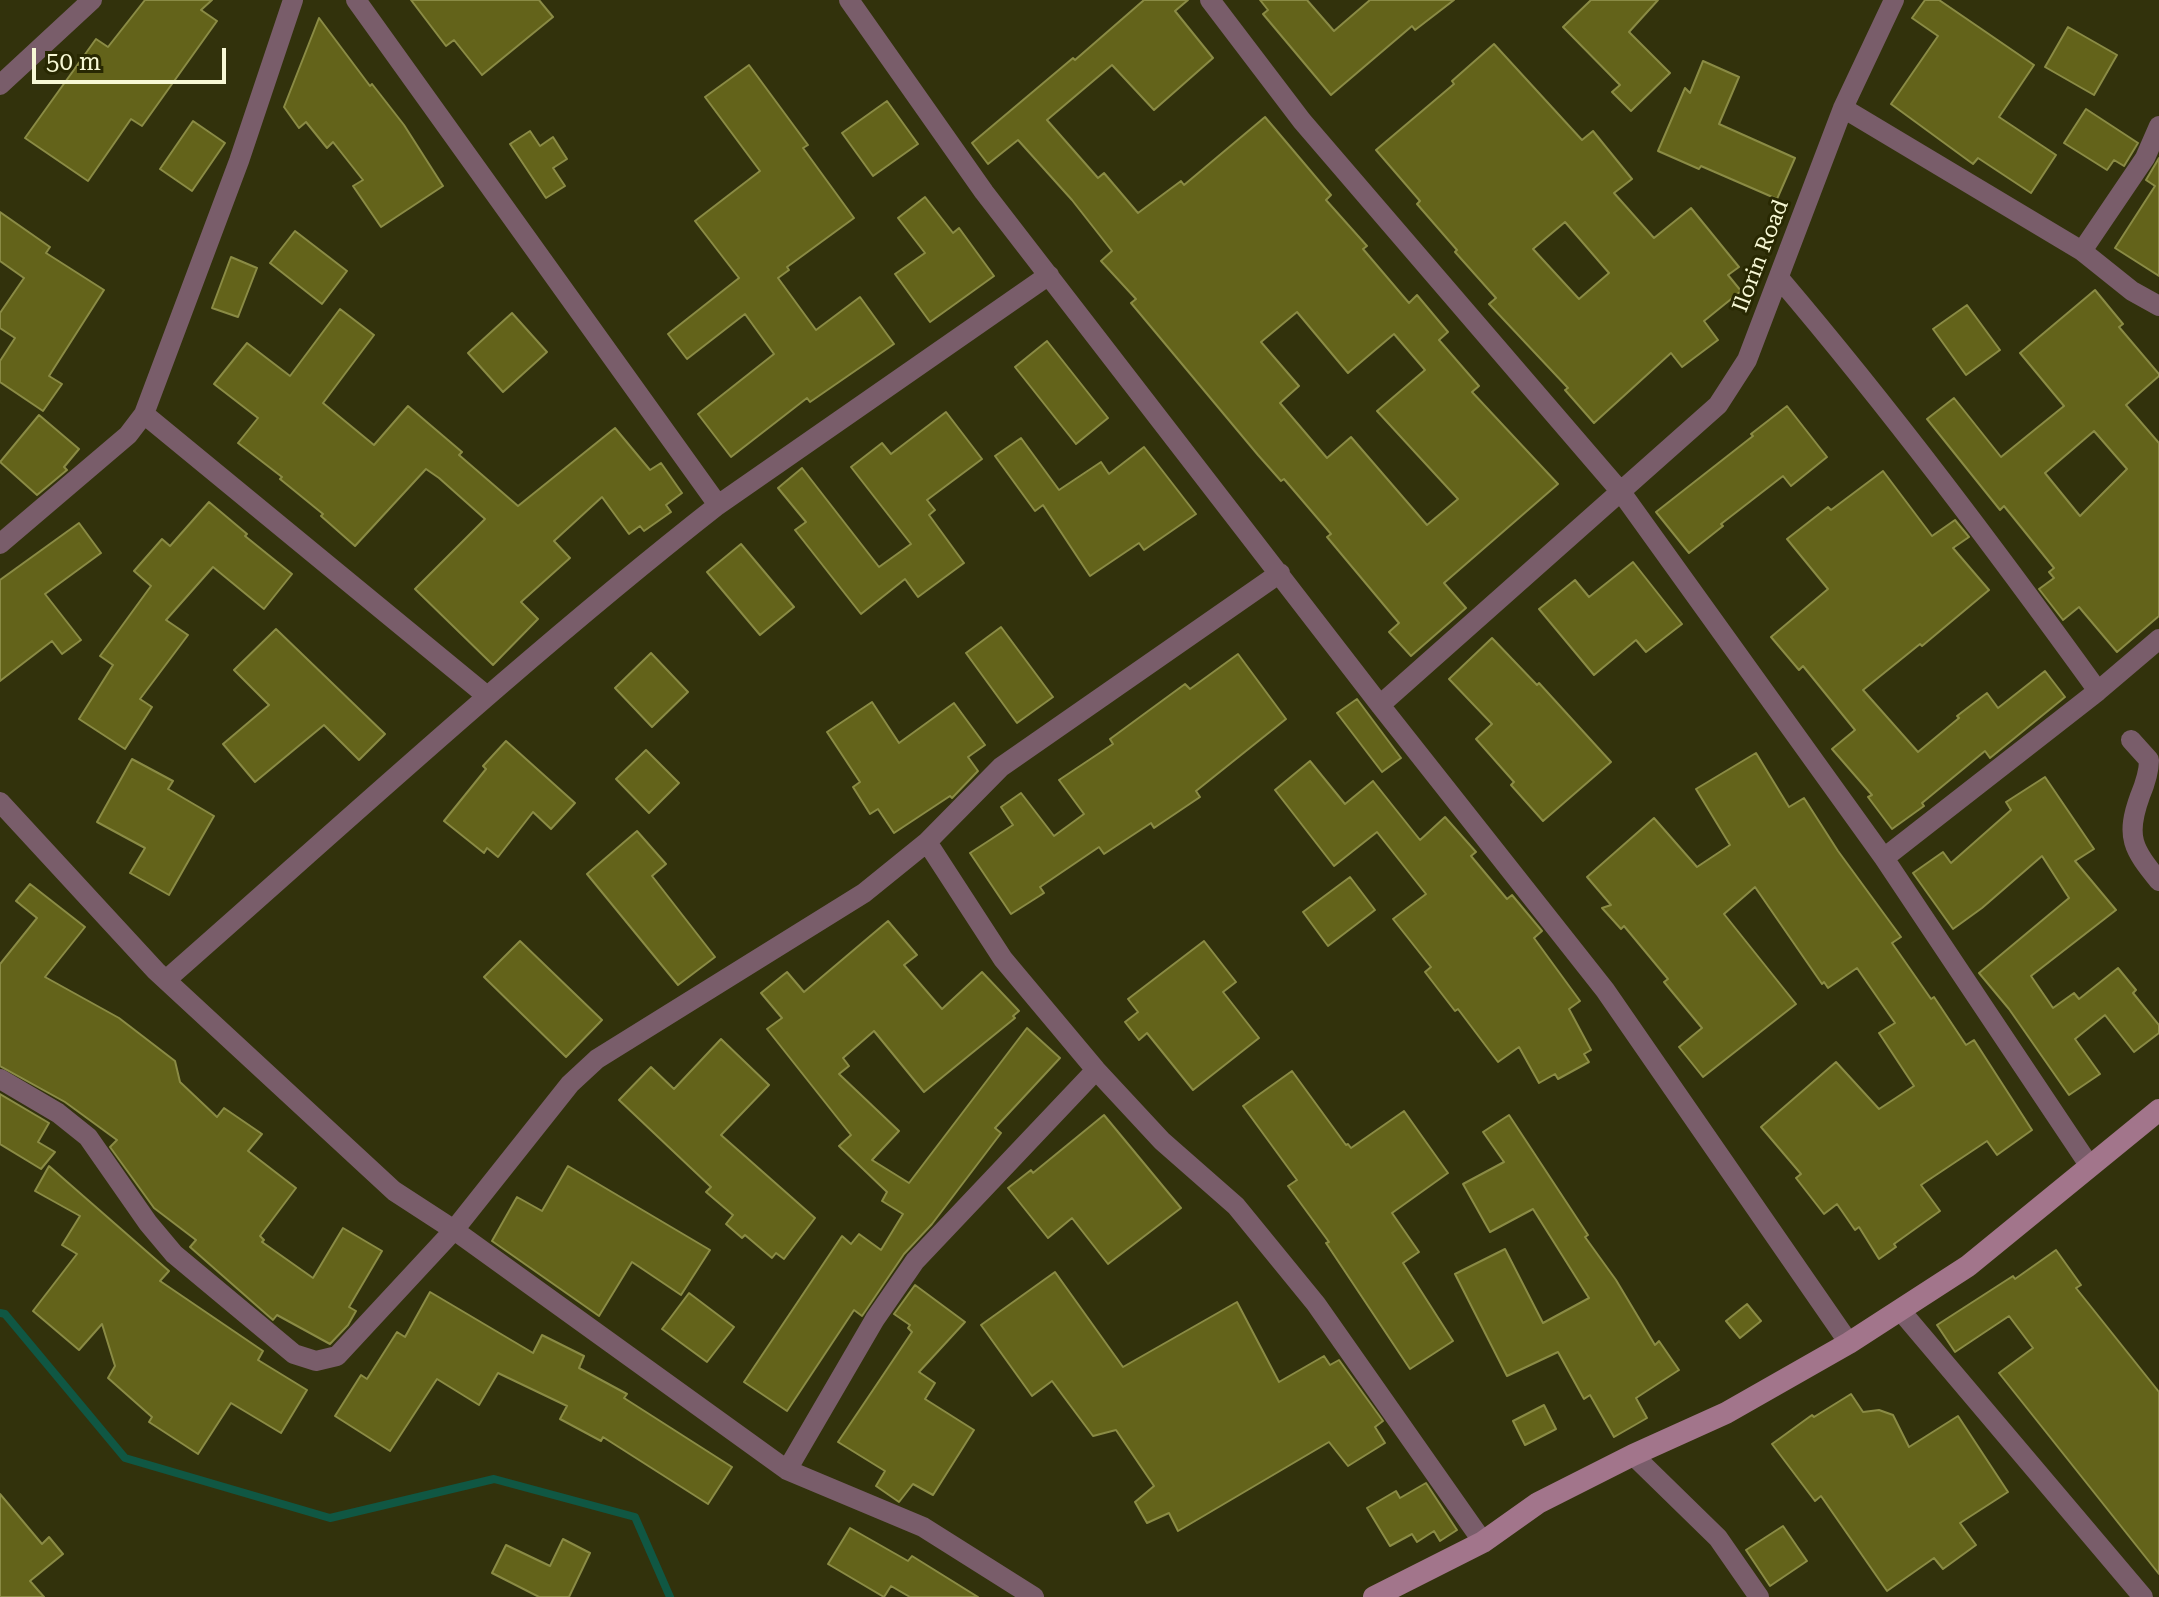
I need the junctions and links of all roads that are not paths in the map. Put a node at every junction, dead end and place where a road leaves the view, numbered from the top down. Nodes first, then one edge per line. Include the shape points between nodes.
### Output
1 (92, 0) edge
2 (293, 0) edge
3 (356, 0) edge
4 (849, 0) edge
5 (1210, 0) edge
6 (1894, 0) edge
7 (0, 85) edge
8 (1843, 108) junction
9 (2159, 126) edge
10 (2082, 251) junction
11 (1049, 275) junction
12 (1779, 278) junction
13 (2159, 306) edge
14 (144, 414) junction
15 (1621, 492) junction
16 (718, 505) junction
17 (0, 544) edge
18 (1280, 573) junction
19 (2159, 639) edge
20 (2098, 691) junction
21 (487, 696) junction
22 (1380, 705) junction
23 (2131, 740) dead end
24 (0, 802) edge
25 (927, 842) junction
26 (1884, 858) junction
27 (2159, 881) edge
28 (166, 980) junction
29 (1096, 1070) junction
30 (0, 1079) edge
31 (2159, 1110) edge
32 (2089, 1165) junction
33 (454, 1230) junction
34 (1900, 1310) junction
35 (1849, 1343) junction
36 (1633, 1455) junction
37 (787, 1470) junction
38 (1483, 1542) junction
39 (1034, 1597) edge
40 (1374, 1597) edge
41 (1759, 1597) edge
42 (2143, 1597) edge

1 - 7 street
2 - 14 street
3 - 16 street
4 - 11 street
5 - 15 street via 1302,121
6 - 8 street, Ilorin Road
8 - 10 street
8 - 12 street, Ilorin Road
9 - 10 street via 2145,158
10 - 13 street
11 - 16 street
11 - 18 street
12 - 15 street, Ilorin Road via 1747,360 1718,405
12 - 20 street via 1984,534
14 - 17 street via 128,435
14 - 21 street
15 - 22 street, Ilorin Road
15 - 26 street
16 - 21 street
18 - 22 street
18 - 25 street via 1001,767
19 - 20 street
20 - 26 street
21 - 28 street
22 - 35 street via 1605,990
23 - 27 street via 2149,760 2132,836 2137,854
24 - 28 street
25 - 29 street via 1003,959
25 - 33 street via 864,893 597,1059 570,1084
26 - 32 street
28 - 33 street via 394,1191
29 - 37 street via 915,1261
29 - 38 street via 1162,1141 1236,1206 1316,1304
30 - 33 street via 88,1137 174,1254 294,1354 316,1361 337,1356
31 - 32 main road
32 - 34 main road via 1968,1266
33 - 37 street
34 - 35 main road
34 - 42 street
35 - 36 main road via 1726,1413
36 - 38 main road via 1538,1503
36 - 41 street via 1718,1538
37 - 39 street via 923,1527
38 - 40 main road

